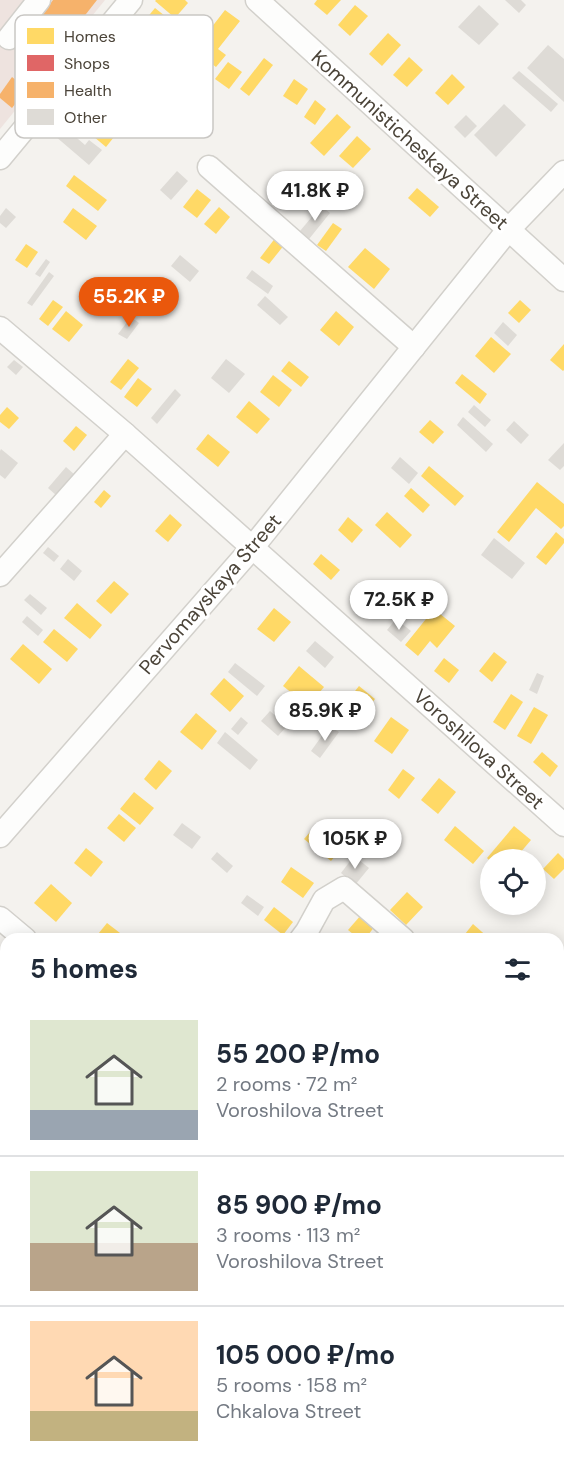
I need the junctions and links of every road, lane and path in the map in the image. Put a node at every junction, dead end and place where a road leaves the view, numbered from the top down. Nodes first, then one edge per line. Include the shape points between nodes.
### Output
1 (39, 0) edge
2 (131, 0) edge
3 (256, 0) edge
4 (26, 15) edge
5 (119, 15) edge
6 (15, 27) edge
7 (3, 40) edge
8 (17, 138) edge
9 (0, 158) edge
10 (209, 167) dead end
11 (564, 172) edge
12 (508, 230) junction
13 (564, 280) edge
14 (0, 328) edge
15 (414, 347) junction
16 (125, 434) junction
17 (252, 548) junction
18 (0, 575) edge
19 (564, 825) edge
20 (0, 836) edge
21 (0, 918) edge
22 (18, 933) edge
23 (306, 933) edge
24 (396, 933) edge

1 - 4 street
2 - 5 street
3 - 12 street, Kommunisticheskaya Street
6 - 7 street
8 - 9 street
10 - 15 street
11 - 12 street, Pervomayskaya Street
12 - 13 street, Kommunisticheskaya Street
12 - 15 street, Pervomayskaya Street
14 - 16 street, Voroshilova Street
15 - 17 street, Pervomayskaya Street
16 - 17 street, Voroshilova Street
16 - 18 street
17 - 19 street, Voroshilova Street
17 - 20 street, Pervomayskaya Street
21 - 22 street
23 - 24 street via 324,900 344,888

